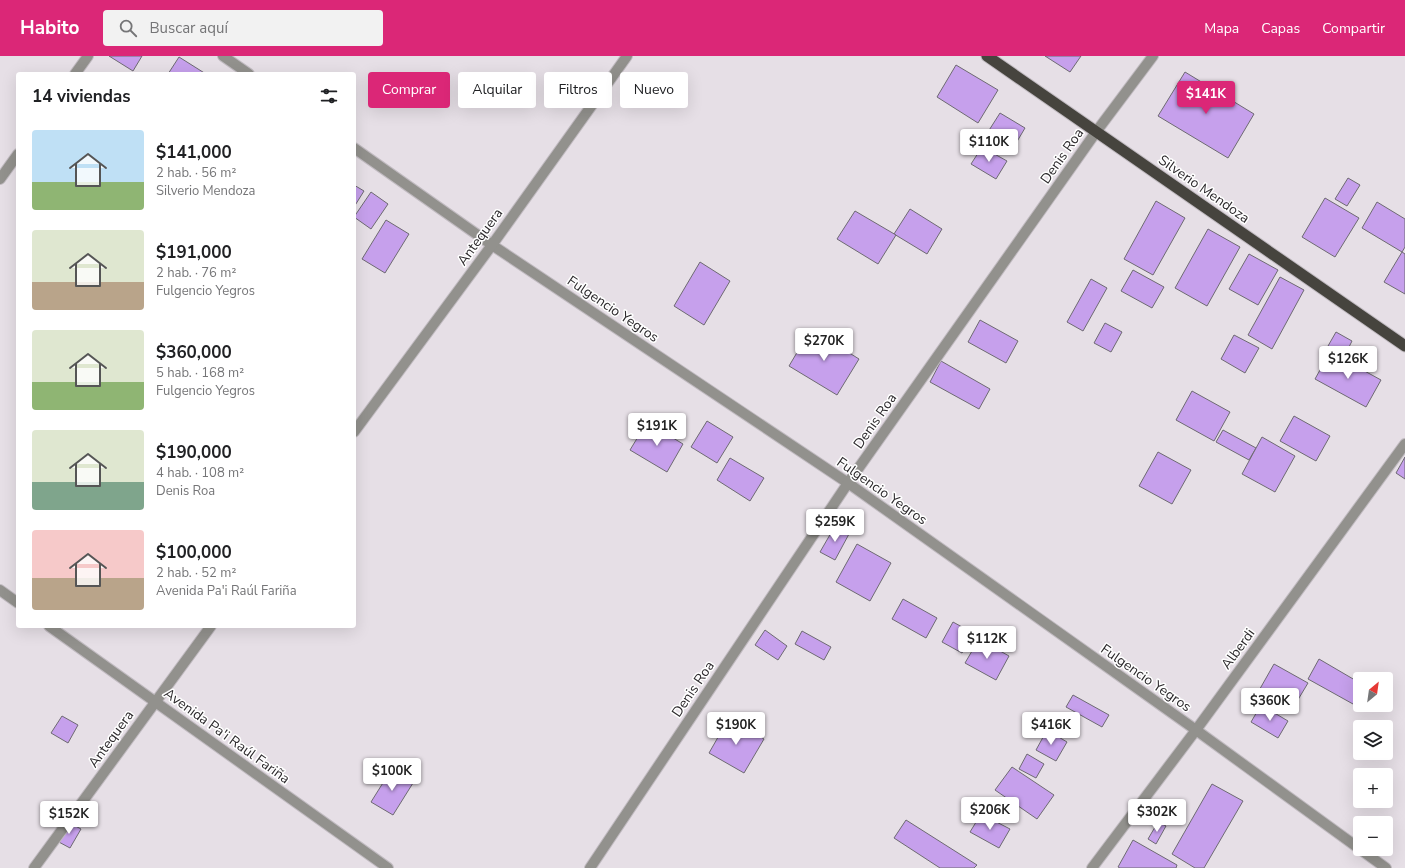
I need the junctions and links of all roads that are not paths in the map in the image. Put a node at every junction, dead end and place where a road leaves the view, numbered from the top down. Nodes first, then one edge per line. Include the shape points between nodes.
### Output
1 (88, 56) edge
2 (223, 56) edge
3 (627, 56) edge
4 (987, 56) edge
5 (1153, 56) edge
6 (76, 72) edge
7 (246, 72) edge
8 (1096, 132) junction
9 (356, 149) edge
10 (16, 157) edge
11 (0, 179) edge
12 (492, 245) junction
13 (1405, 346) edge
14 (356, 429) edge
15 (1405, 444) edge
16 (848, 483) junction
17 (0, 590) edge
18 (16, 602) edge
19 (53, 628) edge
20 (210, 628) edge
21 (155, 702) junction
22 (1196, 730) junction
23 (34, 868) edge
24 (388, 868) edge
25 (590, 868) edge
26 (1092, 868) edge
27 (1386, 868) edge

1 - 6 street
2 - 7 street
3 - 12 street, Antequera
4 - 8 highway, Silverio Mendoza
5 - 8 street, Denis Roa
8 - 13 highway, Silverio Mendoza
8 - 16 street, Denis Roa
9 - 12 street, Fulgencio Yegros
10 - 11 street
12 - 14 street, Antequera
12 - 16 street, Fulgencio Yegros
15 - 22 street, Alberdi
16 - 22 street, Fulgencio Yegros
16 - 25 street, Denis Roa
17 - 18 street
19 - 21 street, Avenida Pa'i Raúl Fariña
20 - 21 street, Antequera
21 - 23 street, Antequera
21 - 24 street, Avenida Pa'i Raúl Fariña
22 - 26 street, Alberdi
22 - 27 street, Fulgencio Yegros

